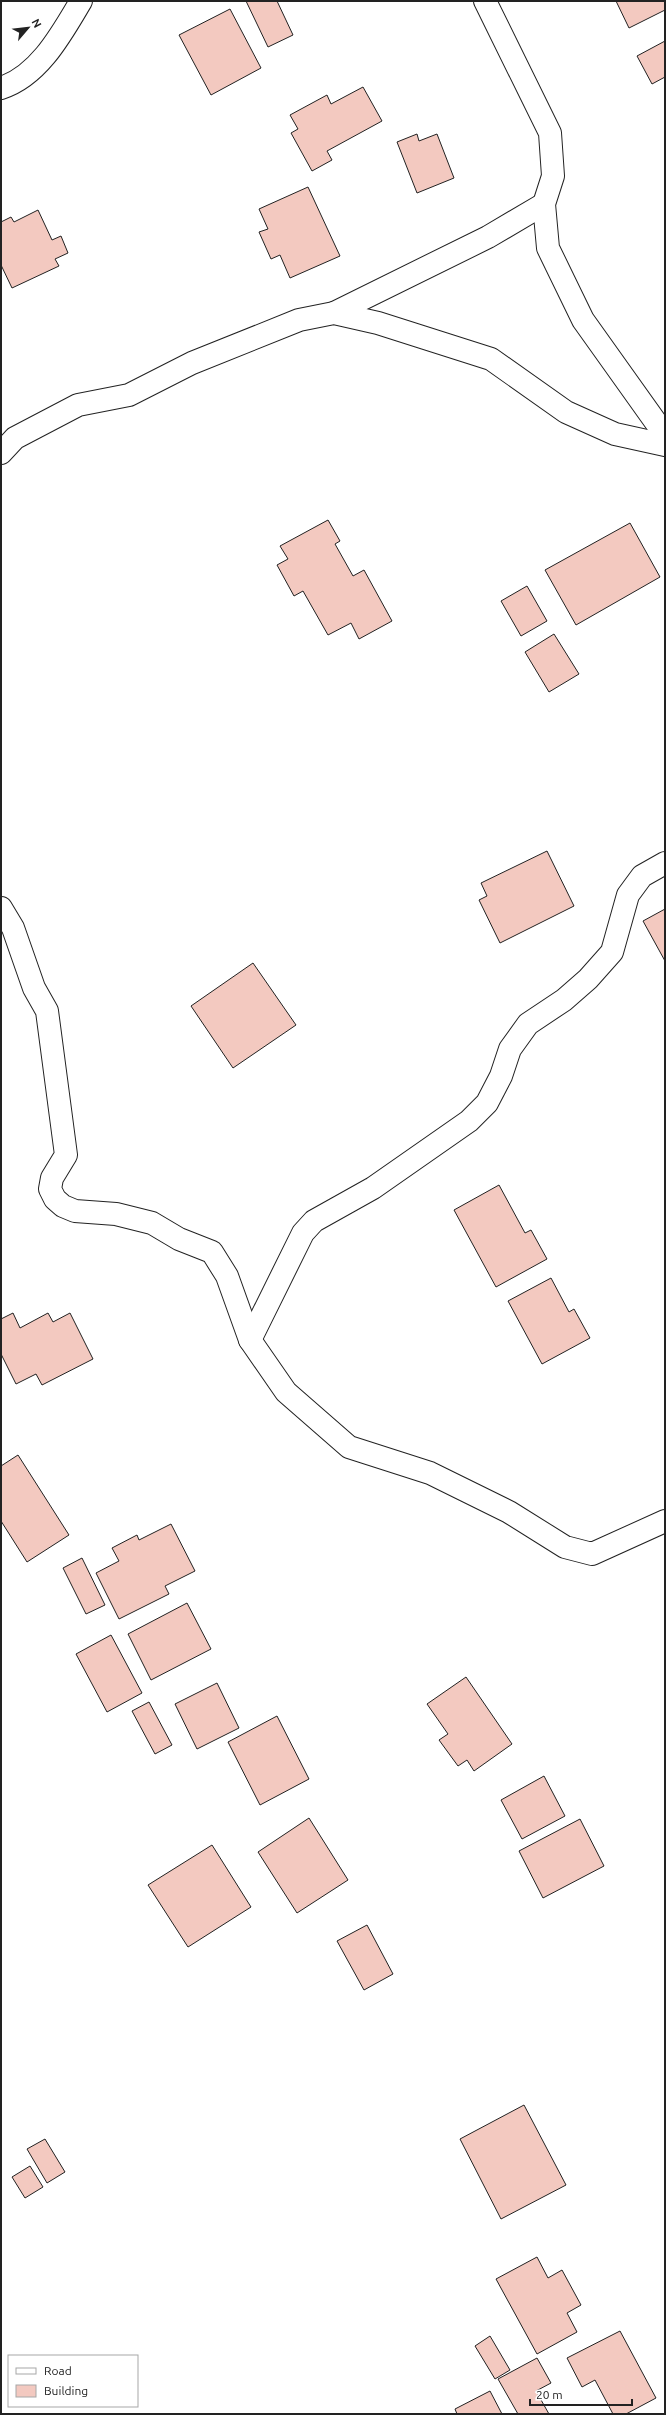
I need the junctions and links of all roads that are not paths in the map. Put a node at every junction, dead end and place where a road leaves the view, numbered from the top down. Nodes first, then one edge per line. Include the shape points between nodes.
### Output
1 (81, 1) edge
2 (485, 1) edge
3 (1, 88) edge
4 (544, 204) junction
5 (334, 313) junction
6 (665, 435) edge
7 (665, 445) edge
8 (1, 453) edge
9 (665, 863) edge
10 (1, 908) edge
11 (250, 1340) junction
12 (665, 1521) edge

1 - 3 street via 58,41 37,66
2 - 4 street via 550,133 553,176
4 - 5 street via 488,237
4 - 6 street via 548,248 583,320
5 - 7 street via 378,323 491,359 566,412 615,434
5 - 8 street via 299,320 192,363 129,395 78,405 15,438
9 - 11 street via 642,876 628,894 612,952 588,979 564,1000 528,1024 510,1049 501,1076 487,1103 469,1121 373,1188 314,1221 303,1233
10 - 11 street via 13,928 34,988 47,1011 66,1155 52,1178 50,1189 55,1199 75,1211 116,1214 152,1223 179,1239 212,1252 227,1276
11 - 12 street via 286,1392 349,1447 430,1473 509,1512 565,1547 592,1554

